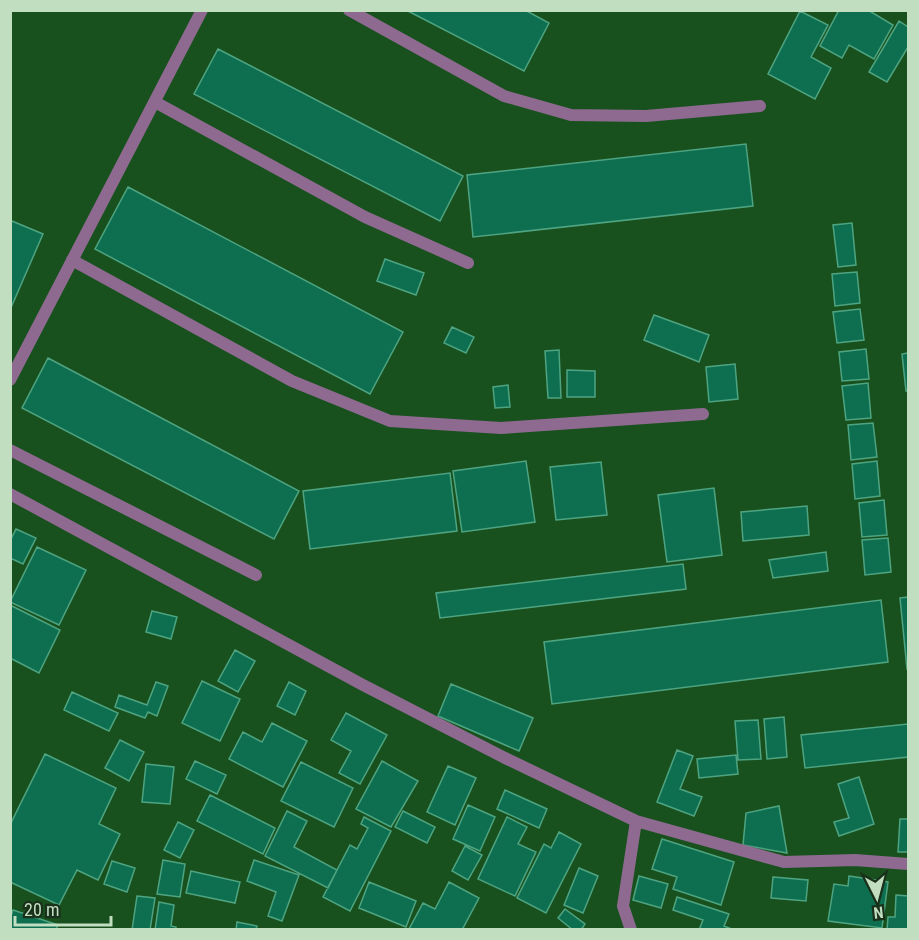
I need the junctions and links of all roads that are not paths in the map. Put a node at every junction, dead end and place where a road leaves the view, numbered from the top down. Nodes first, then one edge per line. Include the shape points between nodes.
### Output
1 (202, 10) edge
2 (349, 10) edge
3 (155, 102) junction
4 (760, 106) dead end
5 (72, 260) junction
6 (468, 263) dead end
7 (10, 380) edge
8 (703, 414) dead end
9 (10, 450) edge
10 (10, 494) edge
11 (256, 574) dead end
12 (636, 820) junction
13 (909, 864) edge
14 (631, 930) edge

1 - 3 street
2 - 4 street via 504,96 571,115 646,116
3 - 5 street
3 - 6 street via 365,216
5 - 7 street
5 - 8 street via 292,381 390,421 501,428
9 - 11 street
10 - 12 street via 363,685
12 - 13 street via 784,862 855,860
12 - 14 street via 623,906

